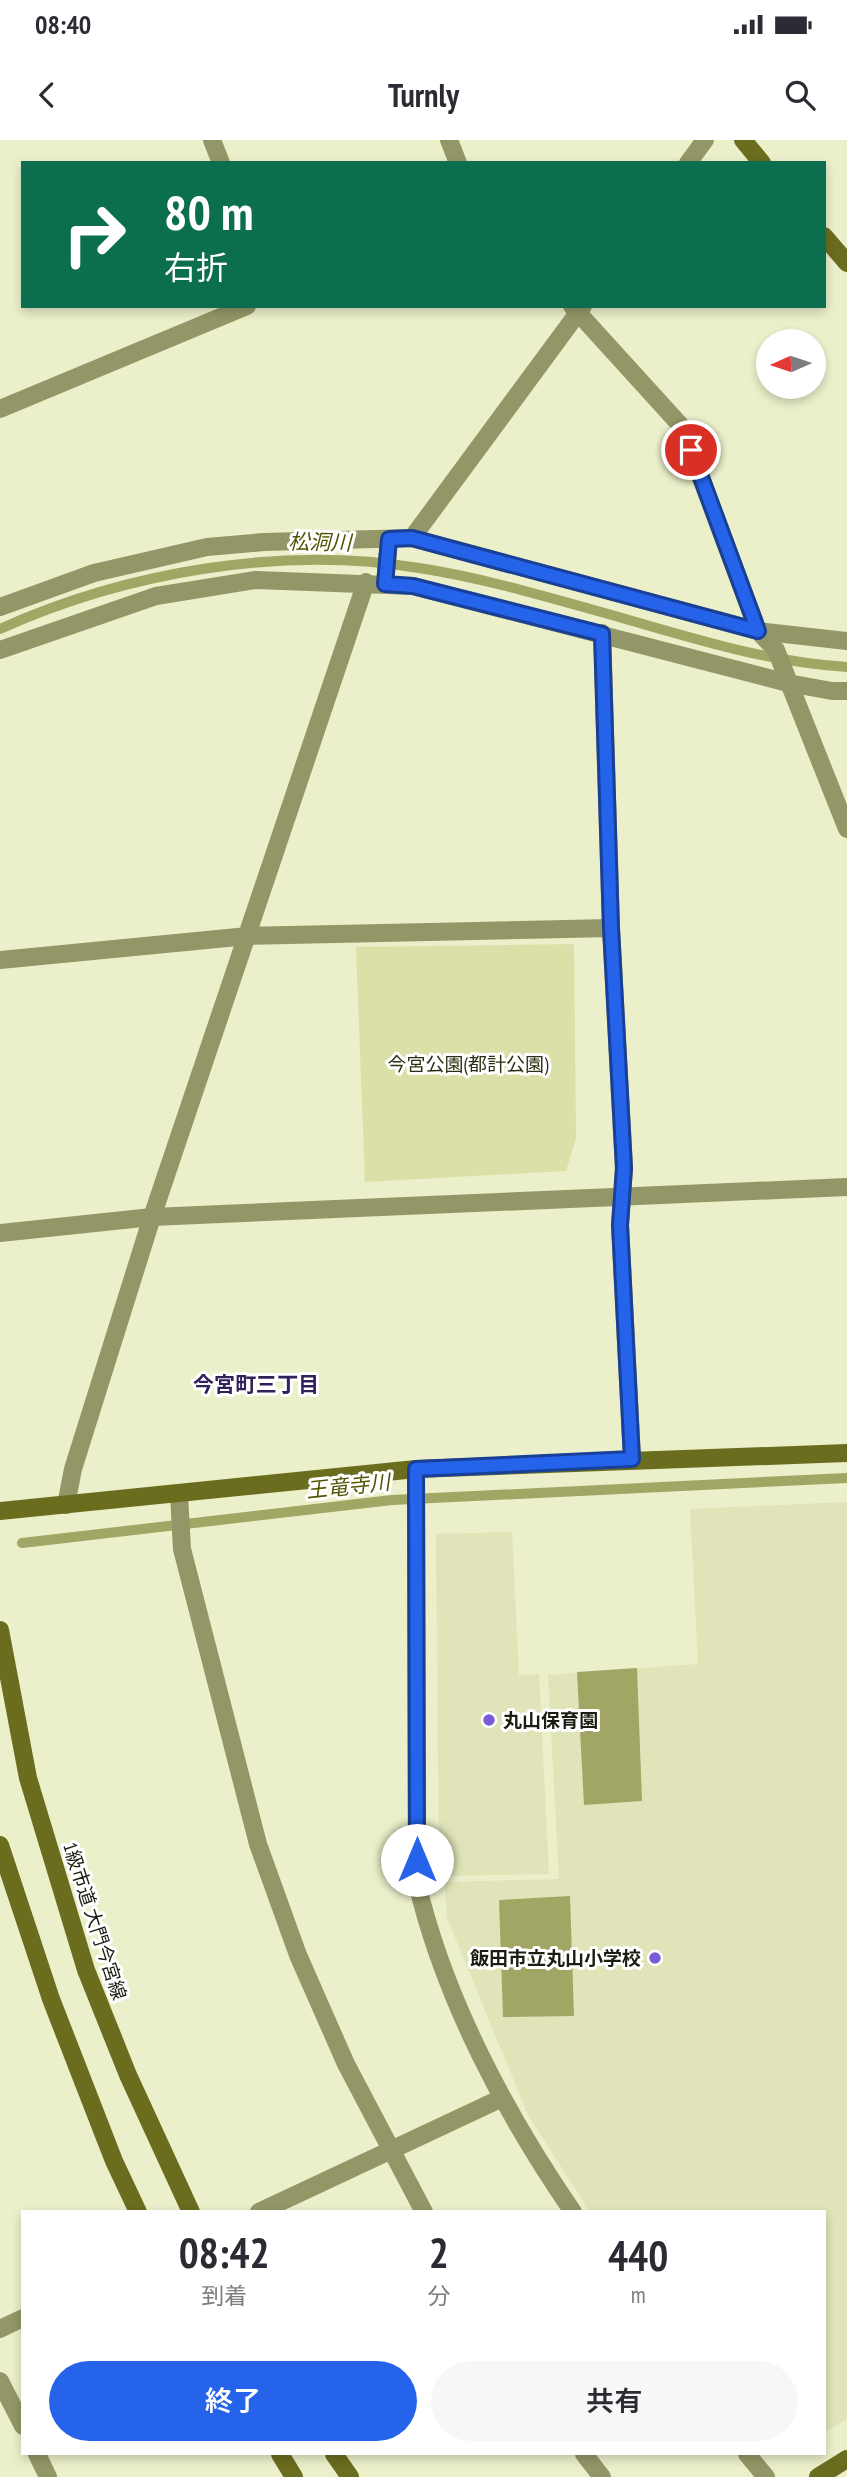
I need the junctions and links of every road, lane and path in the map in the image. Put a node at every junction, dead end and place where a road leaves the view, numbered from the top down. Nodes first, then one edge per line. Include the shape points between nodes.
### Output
1 (212, 140) edge
2 (449, 140) edge
3 (705, 140) edge
4 (743, 140) edge
5 (220, 161) edge
6 (457, 161) edge
7 (689, 161) edge
8 (760, 161) edge
9 (826, 238) edge
10 (847, 262) edge
11 (242, 308) edge
12 (577, 308) edge
13 (0, 409) edge
14 (412, 538) junction
15 (387, 563) junction
16 (366, 582) junction
17 (0, 607) edge
18 (758, 631) junction
19 (602, 634) junction
20 (847, 640) edge
21 (0, 650) edge
22 (787, 677) junction
23 (847, 691) edge
24 (847, 829) edge
25 (611, 928) junction
26 (248, 936) junction
27 (0, 960) edge
28 (847, 1187) edge
29 (620, 1196) junction
30 (152, 1217) junction
31 (0, 1233) edge
32 (847, 1452) edge
33 (632, 1459) junction
34 (416, 1477) junction
35 (179, 1500) junction
36 (66, 1505) junction
37 (0, 1511) edge
38 (0, 1630) edge
39 (0, 1845) edge
40 (502, 2098) junction
41 (391, 2150) junction
42 (137, 2210) edge
43 (190, 2210) edge
44 (263, 2210) edge
45 (423, 2210) edge
46 (571, 2210) edge
47 (21, 2319) edge
48 (0, 2329) edge
49 (0, 2381) edge
50 (21, 2422) edge
51 (37, 2455) edge
52 (281, 2455) edge
53 (335, 2455) edge
54 (585, 2455) edge
55 (748, 2455) edge
56 (847, 2459) edge
57 (48, 2477) edge
58 (295, 2477) edge
59 (350, 2477) edge
60 (603, 2477) edge
61 (766, 2477) edge
62 (818, 2477) edge

1 - 5 street
2 - 6 street
3 - 7 street
4 - 8 street
9 - 10 street
11 - 13 street
12 - 14 street
12 - 18 street via 682,427
14 - 15 street
14 - 18 street
15 - 16 street
15 - 17 street via 207,547 94,573
15 - 19 street via 413,586
16 - 21 street via 256,580 156,596
16 - 26 street
18 - 20 street
18 - 22 street via 776,650
19 - 22 street
19 - 25 street
22 - 23 street
22 - 24 street
25 - 26 street
25 - 29 street via 624,1168
26 - 27 street
26 - 30 street
28 - 29 street
29 - 30 street
29 - 33 street
30 - 31 street
30 - 36 street via 73,1469
32 - 33 street
33 - 34 street
34 - 35 street
34 - 40 street via 417,1884 429,1936
35 - 36 street
35 - 41 street via 181,1538 258,1844 298,1955 346,2064
36 - 37 street
38 - 43 street, 1級市道 大門今宮線 via 28,1778 86,1970 128,2076
39 - 42 street via 51,1999
40 - 41 street
40 - 46 street via 526,2144
41 - 44 street
41 - 45 street
47 - 48 street
49 - 50 street
51 - 57 street
52 - 58 street
53 - 59 street
54 - 60 street
55 - 61 street
56 - 62 street

